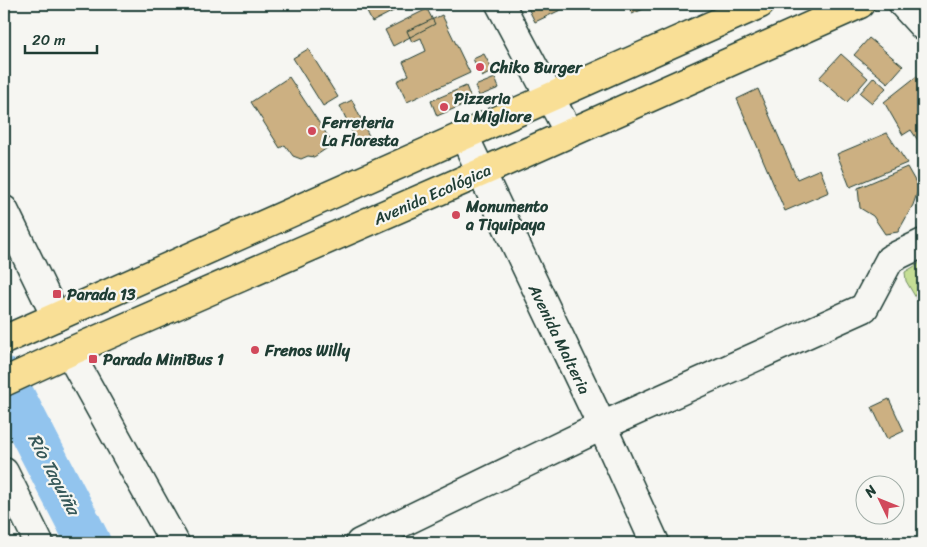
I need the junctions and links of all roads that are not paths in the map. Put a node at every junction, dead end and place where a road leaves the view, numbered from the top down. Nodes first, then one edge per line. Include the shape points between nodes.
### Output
1 (500, 4) edge
2 (760, 4) edge
3 (860, 4) edge
4 (903, 4) edge
5 (923, 26) edge
6 (552, 97) junction
7 (570, 133) junction
8 (464, 136) junction
9 (480, 173) junction
10 (4, 210) edge
11 (923, 243) edge
12 (56, 317) junction
13 (8, 338) edge
14 (70, 352) junction
15 (4, 382) edge
16 (602, 426) junction
17 (4, 472) edge
18 (39, 543) edge
19 (175, 543) edge
20 (360, 543) edge
21 (654, 543) edge

1 - 6 street
2 - 6 main road
3 - 7 main road, Avenida Ecológica
4 - 5 street
6 - 7 street
6 - 8 main road
7 - 9 main road, Avenida Ecológica
8 - 9 street, Avenida Malteria
8 - 12 main road
9 - 14 main road, Avenida Ecológica
9 - 16 street, Avenida Malteria
10 - 12 street
11 - 16 street via 890,259 864,308
12 - 13 main road
14 - 15 main road, Avenida Ecológica
14 - 19 street
16 - 20 street
16 - 21 street, Avenida Malteria
17 - 18 street

